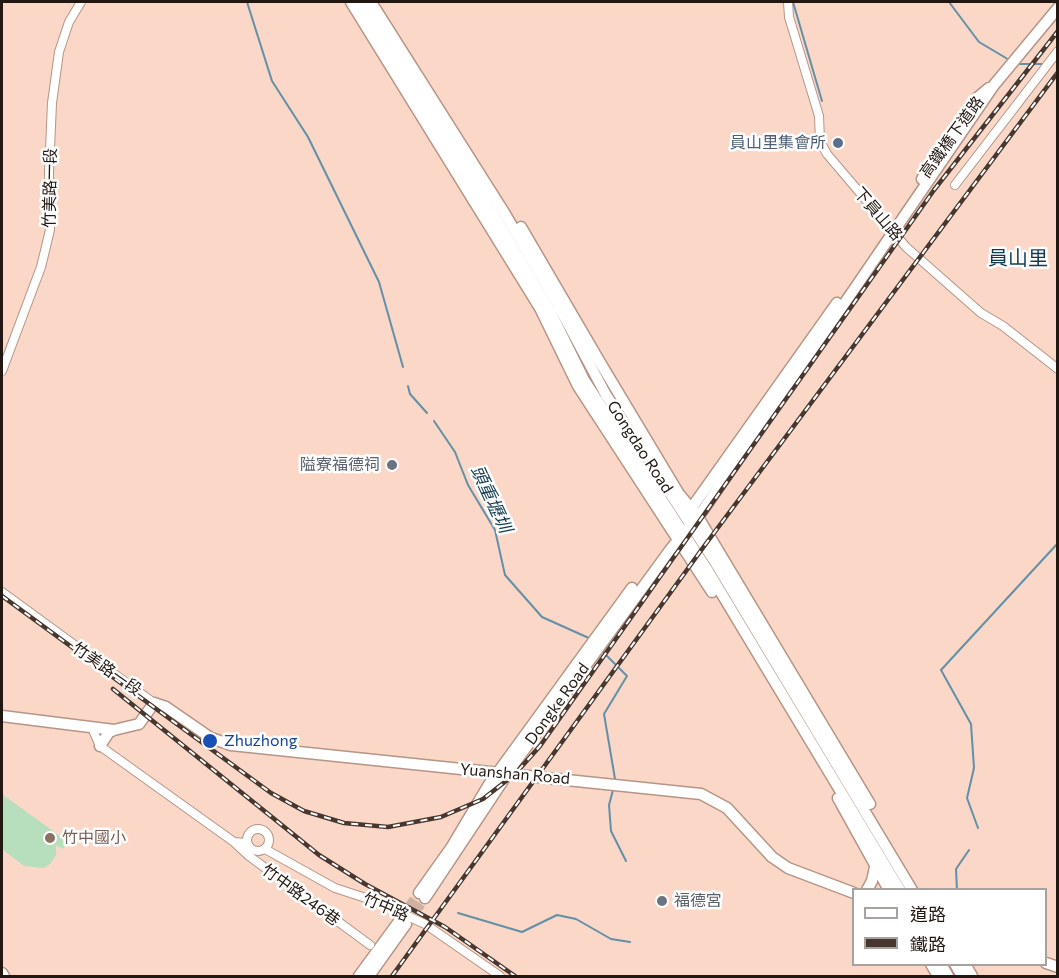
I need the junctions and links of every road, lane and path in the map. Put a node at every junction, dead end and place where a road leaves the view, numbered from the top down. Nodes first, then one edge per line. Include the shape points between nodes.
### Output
1 (81, 2) edge
2 (351, 2) edge
3 (360, 2) edge
4 (371, 2) edge
5 (379, 2) edge
6 (788, 2) edge
7 (1058, 8) edge
8 (1057, 52) edge
9 (955, 185) dead end
10 (892, 230) junction
11 (1058, 369) edge
12 (2, 371) edge
13 (692, 516) junction
14 (678, 533) junction
15 (718, 559) junction
16 (2, 592) edge
17 (154, 703) junction
18 (2, 716) edge
19 (92, 728) junction
20 (114, 730) junction
21 (100, 746) junction
22 (503, 772) junction
23 (832, 780) junction
24 (234, 842) junction
25 (247, 843) junction
26 (265, 849) junction
27 (875, 867) junction
28 (868, 888) edge
29 (888, 888) edge
30 (899, 888) edge
31 (911, 888) edge
32 (919, 888) edge
33 (852, 892) edge
34 (422, 896) tunnel mouth
35 (370, 945) dead end
36 (359, 976) edge
37 (369, 976) edge
38 (500, 976) edge

1 - 12 street, 竹美路一段 via 59,52 52,103 50,230 41,267
2 - 14 street, Gongdao Road via 540,308 578,386
3 - 14 street, Gongdao Road via 504,232 551,312 584,380
4 - 13 street, Gongdao Road via 505,214 606,395
5 - 13 street, Gongdao Road via 566,300
6 - 10 street, 下員山路 via 819,116 823,147
7 - 10 street, 高鐵橋下道路 via 994,84 977,98
8 - 9 street
10 - 11 street, 下員山路 via 981,313
10 - 13 street, 高鐵橋下道路
13 - 14 street, Dongke Road
13 - 15 street, Gongdao Road
14 - 22 street, Dongke Road
14 - 23 street, Gongdao Road
15 - 31 street, Gongdao Road
15 - 32 street, Gongdao Road
16 - 17 street, 竹美路一段
17 - 20 street via 139,724
17 - 22 street, Yuanshan Road via 211,738 231,745
18 - 19 street
19 - 20 street
19 - 21 street
20 - 21 street
21 - 24 street
22 - 33 street, Yuanshan Road via 701,794 727,808 772,858
22 - 34 street, Dongke Road
23 - 27 street, Gongdao Road
23 - 30 street, Gongdao Road
24 - 25 street
24 - 35 street, 竹中路246巷
25 - 26 street via 255,851
25 - 26 street via 251,832 261,830 269,840
26 - 38 street, 竹中路 via 335,888 425,924
27 - 28 street
27 - 29 street, Gongdao Road
36 - 37 street via 403,922

